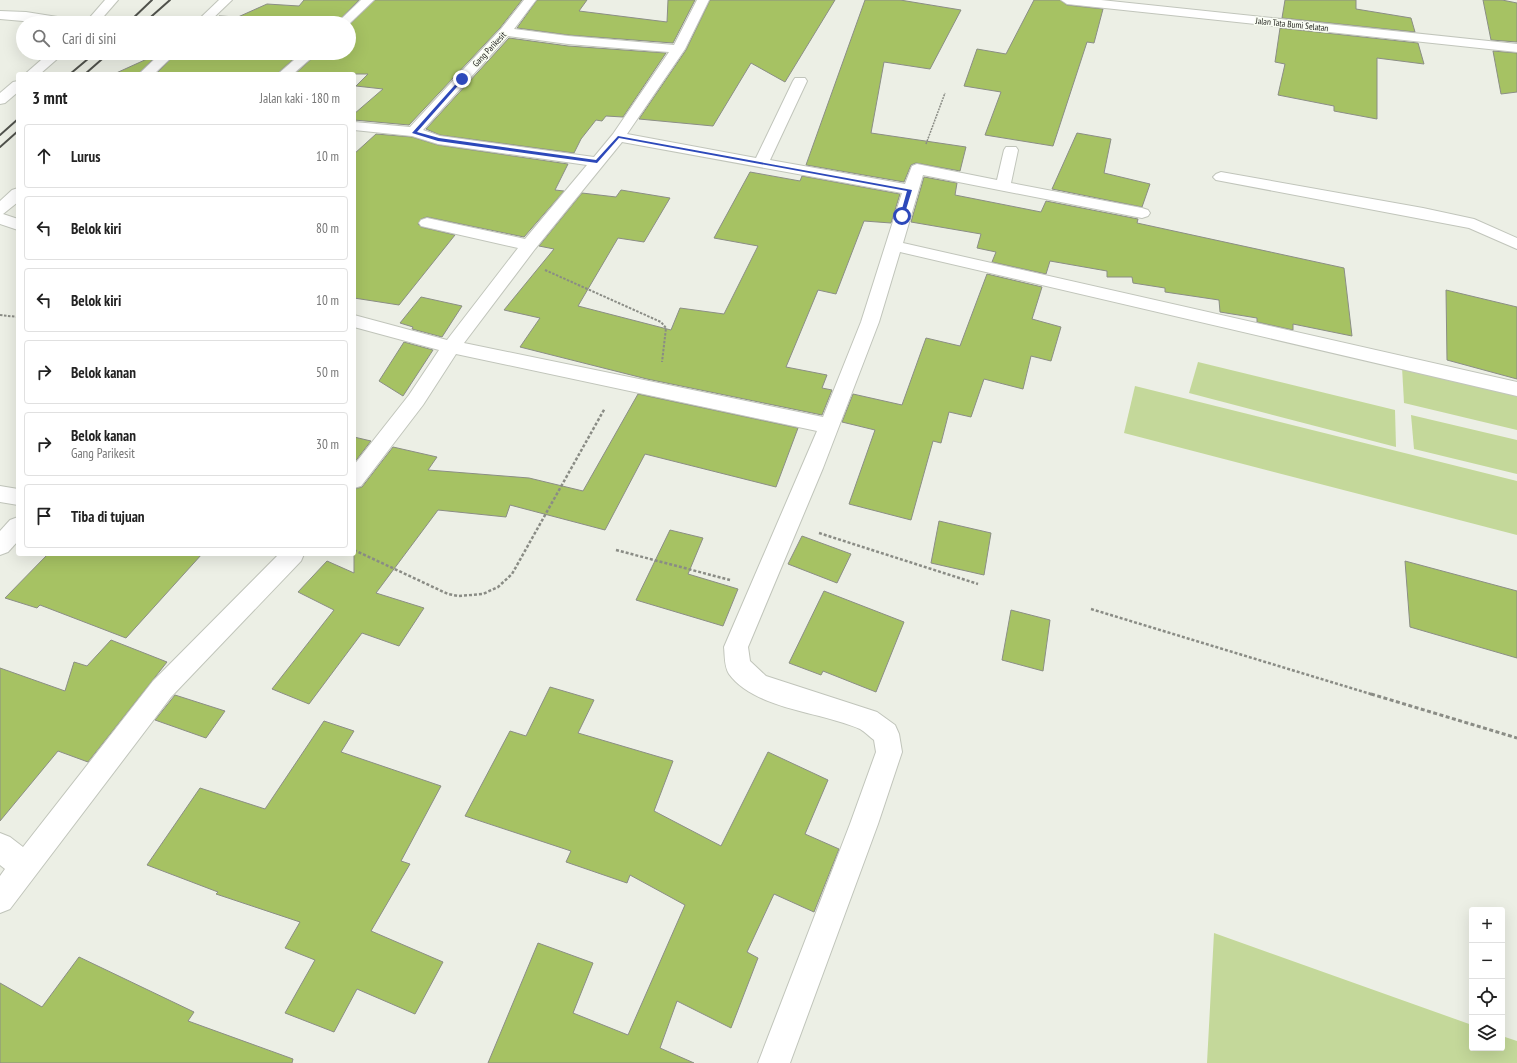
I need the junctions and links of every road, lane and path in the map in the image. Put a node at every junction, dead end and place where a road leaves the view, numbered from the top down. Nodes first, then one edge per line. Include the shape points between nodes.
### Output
1 (112, 0) edge
2 (226, 0) edge
3 (368, 0) edge
4 (530, 0) edge
5 (703, 0) edge
6 (1067, 0) edge
7 (1167, 5) edge
8 (0, 15) edge
9 (21, 16) edge
10 (97, 16) edge
11 (209, 16) edge
12 (351, 16) edge
13 (505, 32) junction
14 (1517, 48) edge
15 (678, 49) junction
16 (49, 60) edge
17 (161, 60) edge
18 (302, 60) edge
19 (34, 72) edge
20 (148, 72) edge
21 (287, 72) edge
22 (800, 81) dead end
23 (16, 87) edge
24 (945, 93) dead end
25 (0, 100) edge
26 (356, 126) edge
27 (414, 132) junction
28 (618, 137) junction
29 (1011, 150) dead end
30 (597, 162) junction
31 (761, 164) junction
32 (918, 169) junction
33 (1221, 177) dead end
34 (1004, 186) junction
35 (910, 190) junction
36 (16, 195) edge
37 (0, 210) edge
38 (1142, 213) dead end
39 (0, 218) edge
40 (427, 223) dead end
41 (16, 224) edge
42 (1517, 244) edge
43 (529, 245) junction
44 (894, 246) junction
45 (0, 315) edge
46 (16, 317) edge
47 (356, 322) edge
48 (451, 347) junction
49 (620, 382) junction
50 (1517, 389) edge
51 (660, 390) junction
52 (829, 426) junction
53 (356, 477) edge
54 (0, 494) edge
55 (16, 497) edge
56 (790, 523) junction
57 (16, 528) edge
58 (0, 546) edge
59 (616, 550) dead end
60 (356, 551) edge
61 (291, 556) edge
62 (978, 584) dead end
63 (761, 590) junction
64 (1091, 609) dead end
65 (1517, 738) edge
66 (0, 847) edge
67 (24, 866) junction
68 (0, 899) edge
69 (774, 1063) edge

1 - 10 street
2 - 11 street
3 - 12 street
4 - 13 street, Gang Parikesit
5 - 15 street
6 - 7 street, Jalan Tata Bumi Selatan
7 - 14 street, Jalan Tata Bumi Selatan
8 - 9 street
13 - 15 street
13 - 27 street, Gang Parikesit
15 - 28 street
16 - 19 street
17 - 20 street
18 - 21 street
22 - 31 street
23 - 25 street
24 - 32 path
26 - 27 street
27 - 30 street via 438,140
28 - 30 street
28 - 31 street
29 - 34 street
30 - 43 street
31 - 35 street
32 - 34 street
32 - 35 street
33 - 42 street via 1467,222
34 - 38 street
35 - 44 street
36 - 37 street
39 - 41 street
40 - 43 street
43 - 48 street
43 - 51 path via 534,251 533,260 537,266 661,322 666,328
44 - 50 street
44 - 52 street via 870,322
45 - 46 path
47 - 48 street
48 - 49 street
48 - 53 street via 416,400
49 - 51 street
49 - 60 path via 512,574 500,587 484,595 464,598 448,594
51 - 52 street
52 - 56 street
54 - 55 street
56 - 62 path
56 - 63 street
57 - 58 street
59 - 63 path
61 - 67 street via 162,689
63 - 69 street via 736,647 738,666 757,684 868,720 886,734 889,752
64 - 65 path
66 - 67 street
67 - 68 street

